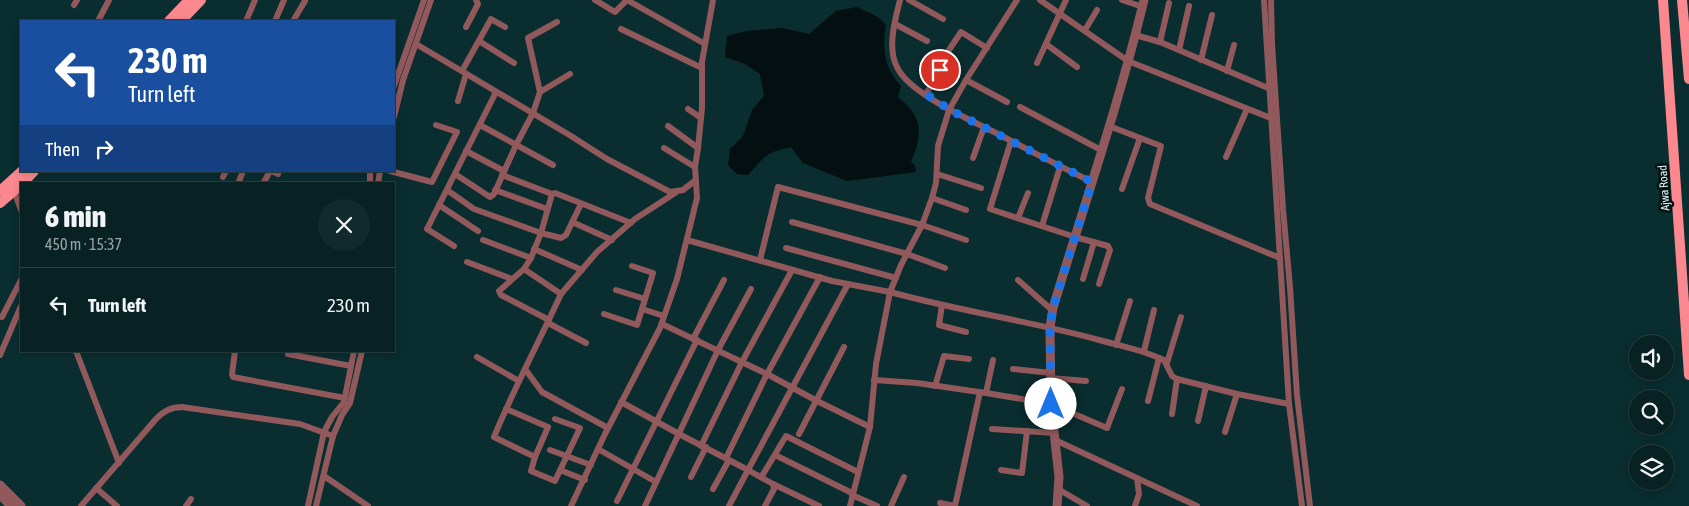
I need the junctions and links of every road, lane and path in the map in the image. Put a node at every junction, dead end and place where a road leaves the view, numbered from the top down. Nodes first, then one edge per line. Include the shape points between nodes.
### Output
1 (109, 0) edge
2 (189, 0) edge
3 (201, 0) edge
4 (255, 0) edge
5 (284, 0) edge
6 (424, 0) edge
7 (431, 0) edge
8 (476, 0) edge
9 (595, 0) edge
10 (627, 0) edge
11 (713, 0) edge
12 (900, 0) edge
13 (909, 0) edge
14 (1017, 0) edge
15 (1040, 0) edge
16 (1066, 0) edge
17 (1122, 0) edge
18 (1264, 0) edge
19 (1271, 0) edge
20 (1663, 0) edge
21 (1682, 0) edge
22 (303, 1) edge
23 (1169, 2) dead end
24 (1143, 3) edge
25 (312, 4) dead end
26 (1190, 6) dead end
27 (1097, 10) dead end
28 (1059, 14) junction
29 (1212, 15) dead end
30 (943, 19) dead end
31 (99, 20) edge
32 (170, 20) edge
33 (182, 20) edge
34 (246, 20) edge
35 (275, 20) edge
36 (294, 20) edge
37 (557, 22) dead end
38 (895, 24) junction
39 (466, 27) dead end
40 (505, 27) dead end
41 (621, 28) dead end
42 (1085, 30) junction
43 (1136, 35) junction
44 (479, 41) junction
45 (927, 41) dead end
46 (1160, 42) junction
47 (416, 44) junction
48 (706, 44) junction
49 (1046, 44) junction
50 (1234, 45) dead end
51 (987, 48) junction
52 (949, 50) dead end
53 (1180, 50) junction
54 (1201, 60) junction
55 (1128, 61) junction
56 (514, 62) dead end
57 (1037, 63) dead end
58 (1077, 67) dead end
59 (702, 68) junction
60 (940, 70) dead end
61 (1227, 71) junction
62 (464, 72) junction
63 (570, 74) dead end
64 (398, 77) edge
65 (1689, 79) edge
66 (966, 80) junction
67 (1268, 88) junction
68 (496, 92) junction
69 (540, 92) junction
70 (926, 94) junction
71 (458, 101) dead end
72 (1007, 102) dead end
73 (396, 103) edge
74 (1020, 108) dead end
75 (688, 109) dead end
76 (1246, 109) junction
77 (950, 110) junction
78 (533, 113) junction
79 (701, 118) junction
80 (1274, 119) junction
81 (480, 125) junction
82 (436, 126) dead end
83 (668, 126) dead end
84 (1109, 126) junction
85 (984, 127) junction
86 (1140, 138) junction
87 (1011, 141) junction
88 (516, 145) junction
89 (664, 148) dead end
90 (698, 148) junction
91 (1101, 150) junction
92 (466, 151) junction
93 (1226, 157) dead end
94 (973, 158) dead end
95 (553, 165) dead end
96 (695, 167) junction
97 (1060, 167) junction
98 (21, 172) edge
99 (33, 172) edge
100 (394, 172) edge
101 (503, 172) junction
102 (455, 174) junction
103 (937, 174) junction
104 (696, 180) junction
105 (24, 182) edge
106 (1092, 182) junction
107 (19, 187) edge
108 (981, 188) dead end
109 (1122, 189) dead end
110 (447, 190) junction
111 (495, 190) junction
112 (0, 191) edge
113 (676, 192) junction
114 (1028, 193) dead end
115 (552, 194) junction
116 (932, 198) junction
117 (0, 202) edge
118 (582, 204) junction
119 (439, 205) junction
120 (547, 209) junction
121 (966, 210) dead end
122 (1018, 218) junction
123 (1684, 219) edge
124 (572, 222) junction
125 (792, 222) dead end
126 (631, 223) junction
127 (922, 224) junction
128 (1042, 226) junction
129 (478, 231) dead end
130 (541, 233) junction
131 (1075, 237) junction
132 (483, 240) dead end
133 (612, 240) junction
134 (687, 240) junction
135 (966, 240) dead end
136 (1094, 242) junction
137 (454, 246) dead end
138 (786, 248) dead end
139 (534, 249) junction
140 (907, 254) junction
141 (531, 258) junction
142 (1280, 258) junction
143 (760, 260) junction
144 (467, 262) dead end
145 (632, 266) dead end
146 (945, 268) dead end
147 (524, 269) junction
148 (582, 270) junction
149 (792, 270) junction
150 (820, 278) junction
151 (896, 278) junction
152 (1083, 279) dead end
153 (512, 280) junction
154 (724, 280) dead end
155 (1018, 280) dead end
156 (20, 282) edge
157 (848, 284) junction
158 (1099, 284) dead end
159 (751, 289) dead end
160 (616, 290) dead end
161 (890, 292) junction
162 (561, 294) junction
163 (645, 299) junction
164 (1130, 301) dead end
165 (942, 305) junction
166 (20, 308) edge
167 (642, 309) junction
168 (1154, 310) dead end
169 (1053, 311) junction
170 (604, 314) dead end
171 (664, 316) junction
172 (2, 317) dead end
173 (1181, 317) dead end
174 (548, 322) junction
175 (662, 324) junction
176 (1050, 326) junction
177 (966, 332) dead end
178 (695, 340) junction
179 (586, 343) dead end
180 (1116, 345) junction
181 (844, 347) dead end
182 (718, 350) junction
183 (1144, 351) junction
184 (76, 352) edge
185 (236, 352) edge
186 (354, 352) edge
187 (362, 352) edge
188 (288, 354) dead end
189 (0, 355) edge
190 (477, 357) dead end
191 (1159, 358) junction
192 (969, 359) dead end
193 (993, 360) dead end
194 (742, 362) junction
195 (1167, 363) junction
196 (351, 366) junction
197 (525, 369) junction
198 (1013, 369) dead end
199 (1295, 369) junction
200 (1287, 370) junction
201 (767, 374) junction
202 (1689, 375) edge
203 (1051, 376) junction
204 (1177, 378) junction
205 (874, 380) junction
206 (519, 381) junction
207 (1086, 382) dead end
208 (935, 386) junction
209 (1206, 386) junction
210 (792, 387) junction
211 (1122, 389) dead end
212 (983, 392) junction
213 (1236, 394) junction
214 (345, 398) junction
215 (817, 401) junction
216 (1148, 401) dead end
217 (621, 402) junction
218 (1051, 404) junction
219 (1289, 404) junction
220 (506, 408) junction
221 (1172, 414) dead end
222 (555, 419) dead end
223 (1198, 421) dead end
224 (656, 422) junction
225 (870, 427) junction
226 (608, 428) junction
227 (992, 428) dead end
228 (1027, 431) junction
229 (324, 432) junction
230 (1225, 432) dead end
231 (679, 434) junction
232 (799, 434) dead end
233 (333, 436) junction
234 (1055, 437) junction
235 (703, 446) junction
236 (598, 449) junction
237 (550, 450) dead end
238 (775, 455) junction
239 (566, 456) junction
240 (535, 457) junction
241 (728, 459) junction
242 (118, 463) junction
243 (591, 465) junction
244 (633, 469) junction
245 (560, 470) junction
246 (748, 470) junction
247 (1001, 470) dead end
248 (858, 472) junction
249 (324, 476) junction
250 (762, 476) junction
251 (691, 477) dead end
252 (904, 477) dead end
253 (1137, 478) junction
254 (585, 480) junction
255 (656, 482) junction
256 (773, 484) junction
257 (0, 485) edge
258 (96, 488) junction
259 (713, 489) dead end
260 (1058, 489) junction
261 (852, 494) junction
262 (0, 495) edge
263 (191, 499) dead end
264 (617, 502) dead end
265 (940, 503) dead end
266 (11, 506) edge
267 (21, 506) edge
268 (81, 506) edge
269 (117, 506) edge
270 (186, 506) edge
271 (308, 506) edge
272 (316, 506) edge
273 (368, 506) edge
274 (571, 506) edge
275 (645, 506) edge
276 (729, 506) edge
277 (765, 506) edge
278 (819, 506) edge
279 (850, 506) edge
280 (877, 506) edge
281 (891, 506) edge
282 (955, 506) edge
283 (1057, 506) edge
284 (1086, 506) edge
285 (1135, 506) edge
286 (1197, 506) edge
287 (1302, 506) edge
288 (1310, 506) edge

1 - 31 street
2 - 32 main road
3 - 33 main road
4 - 34 street
5 - 35 street
6 - 64 street
7 - 47 street
8 - 39 street via 478,4
9 - 10 street via 615,12
10 - 48 street
11 - 48 street
12 - 38 street
13 - 30 street
14 - 51 street
15 - 28 street
16 - 28 street
17 - 24 street
18 - 67 street
19 - 80 street
20 - 123 main road, Ajwa Road
21 - 65 main road
22 - 25 street
22 - 36 street
23 - 46 street
24 - 43 street
26 - 53 street
27 - 42 street
28 - 42 street
28 - 49 street
29 - 54 street
37 - 69 street via 527,40
38 - 45 street
38 - 70 street via 892,48 896,66 905,80
40 - 44 street via 491,19
41 - 59 street
42 - 55 street
43 - 46 street
43 - 55 street
44 - 56 street
44 - 62 street
46 - 53 street
47 - 62 street
47 - 64 street
48 - 59 street
49 - 57 street
49 - 58 street
50 - 61 street
51 - 52 street via 961,32
51 - 66 street
53 - 54 street
54 - 61 street
55 - 76 street
55 - 84 street
59 - 79 street
60 - 70 street
61 - 67 street
62 - 68 street
62 - 71 street
63 - 69 street
64 - 73 street
66 - 72 street
66 - 77 street
67 - 80 street
68 - 78 street
68 - 81 street
69 - 78 street
70 - 77 street
74 - 91 street
75 - 79 street
76 - 80 street
76 - 93 street
77 - 85 street
77 - 103 street via 938,146
78 - 88 street
78 - 113 street via 607,159 670,192
79 - 90 street
80 - 142 street
80 - 199 street
81 - 88 street
81 - 92 street
82 - 100 street via 457,132 432,182
83 - 90 street
84 - 86 street
84 - 91 street
85 - 87 street
85 - 94 street
86 - 109 street
86 - 142 street via 1162,147 1148,198 1150,204
87 - 97 street
87 - 122 street via 990,209
88 - 95 street
88 - 101 street
89 - 96 street
90 - 96 street
91 - 106 street
92 - 101 street
92 - 102 street
96 - 104 street
97 - 106 street
97 - 128 street
98 - 112 main road
99 - 105 main road
101 - 111 street
101 - 115 street
102 - 110 street
102 - 111 street via 490,197
103 - 108 street
103 - 116 street
104 - 113 street
104 - 134 street via 697,198
106 - 131 street
107 - 117 main road
110 - 119 street
110 - 130 street via 474,209
111 - 120 street
113 - 126 street
114 - 122 street
115 - 118 street
115 - 120 street
116 - 121 street
116 - 127 street
118 - 124 street
118 - 126 street
119 - 129 street
119 - 137 street via 427,229
120 - 130 street
122 - 128 street
123 - 202 main road, Ajwa Road
124 - 130 street via 564,237
124 - 133 street
125 - 140 street
126 - 133 street
127 - 135 street
127 - 140 street
127 - 143 street via 778,187
128 - 131 street
130 - 139 street
131 - 136 street
131 - 169 street
132 - 141 street
133 - 148 street
134 - 143 street
134 - 171 street
136 - 152 street
136 - 158 street via 1109,247
138 - 151 street
139 - 141 street
139 - 148 street
140 - 146 street
140 - 151 street
141 - 147 street
142 - 200 street
143 - 149 street
144 - 153 street
145 - 163 street via 653,273
147 - 153 street
147 - 162 street
148 - 162 street
149 - 150 street
149 - 194 street
150 - 157 street
150 - 201 street
151 - 161 street
153 - 174 street via 499,291 501,295
154 - 178 street
155 - 169 street
156 - 172 street
157 - 161 street
157 - 210 street
159 - 182 street
160 - 163 street
161 - 165 street
161 - 205 street
162 - 174 street
163 - 167 street
164 - 180 street
165 - 176 street
165 - 177 street via 939,325
166 - 189 street
167 - 170 street via 637,325
167 - 171 street
168 - 183 street
169 - 176 street
171 - 175 street
173 - 195 street
174 - 179 street
174 - 197 street
175 - 178 street
175 - 217 street
176 - 180 street
176 - 203 street
178 - 182 street
178 - 224 street
180 - 183 street
181 - 215 street
182 - 194 street
182 - 231 street
183 - 191 street
184 - 242 street
185 - 214 street via 232,374 235,378
186 - 196 street
187 - 233 street via 350,404
188 - 196 street
190 - 206 street
191 - 195 street
191 - 216 street
192 - 208 street via 944,356
193 - 212 street
194 - 201 street
194 - 235 street
195 - 204 street via 1172,376
196 - 214 street
197 - 206 street
197 - 226 street via 542,392
198 - 203 street
199 - 200 street
199 - 288 street
200 - 219 street
201 - 210 street
201 - 241 street
203 - 207 street
203 - 218 street
204 - 209 street
204 - 221 street
205 - 208 street
205 - 225 street
206 - 220 street
208 - 212 street
209 - 213 street
209 - 223 street
210 - 215 street
210 - 246 street
211 - 218 street via 1107,428
212 - 218 street
212 - 282 street
213 - 219 street
213 - 230 street
214 - 229 street
215 - 225 street
215 - 232 street
217 - 224 street
217 - 226 street
218 - 234 street
219 - 287 street
220 - 240 street via 494,437
220 - 240 street via 548,427
222 - 239 street via 580,428
224 - 231 street
224 - 244 street
225 - 248 street
226 - 236 street
227 - 228 street
228 - 234 street
228 - 247 street via 1022,472
229 - 233 street
229 - 242 street via 300,424 174,407 156,419
229 - 271 street
231 - 235 street
231 - 255 street
233 - 249 street
234 - 253 street
234 - 260 street
235 - 241 street
235 - 251 street
236 - 243 street
236 - 244 street
237 - 239 street
238 - 248 street via 786,436
238 - 250 street
238 - 261 street
239 - 243 street
239 - 245 street
240 - 245 street via 531,471 555,481
241 - 246 street
241 - 259 street
242 - 258 street
243 - 254 street
244 - 255 street
244 - 264 street
245 - 254 street
246 - 250 street
246 - 276 street
248 - 261 street
249 - 272 street
249 - 273 street
250 - 256 street
252 - 281 street
253 - 285 street
253 - 286 street
254 - 274 street
255 - 275 street
256 - 277 street via 774,489
256 - 278 street
257 - 267 street
258 - 268 street
258 - 269 street
260 - 283 street
260 - 284 street
261 - 279 street
261 - 280 street
262 - 266 street
263 - 270 street
265 - 282 street

